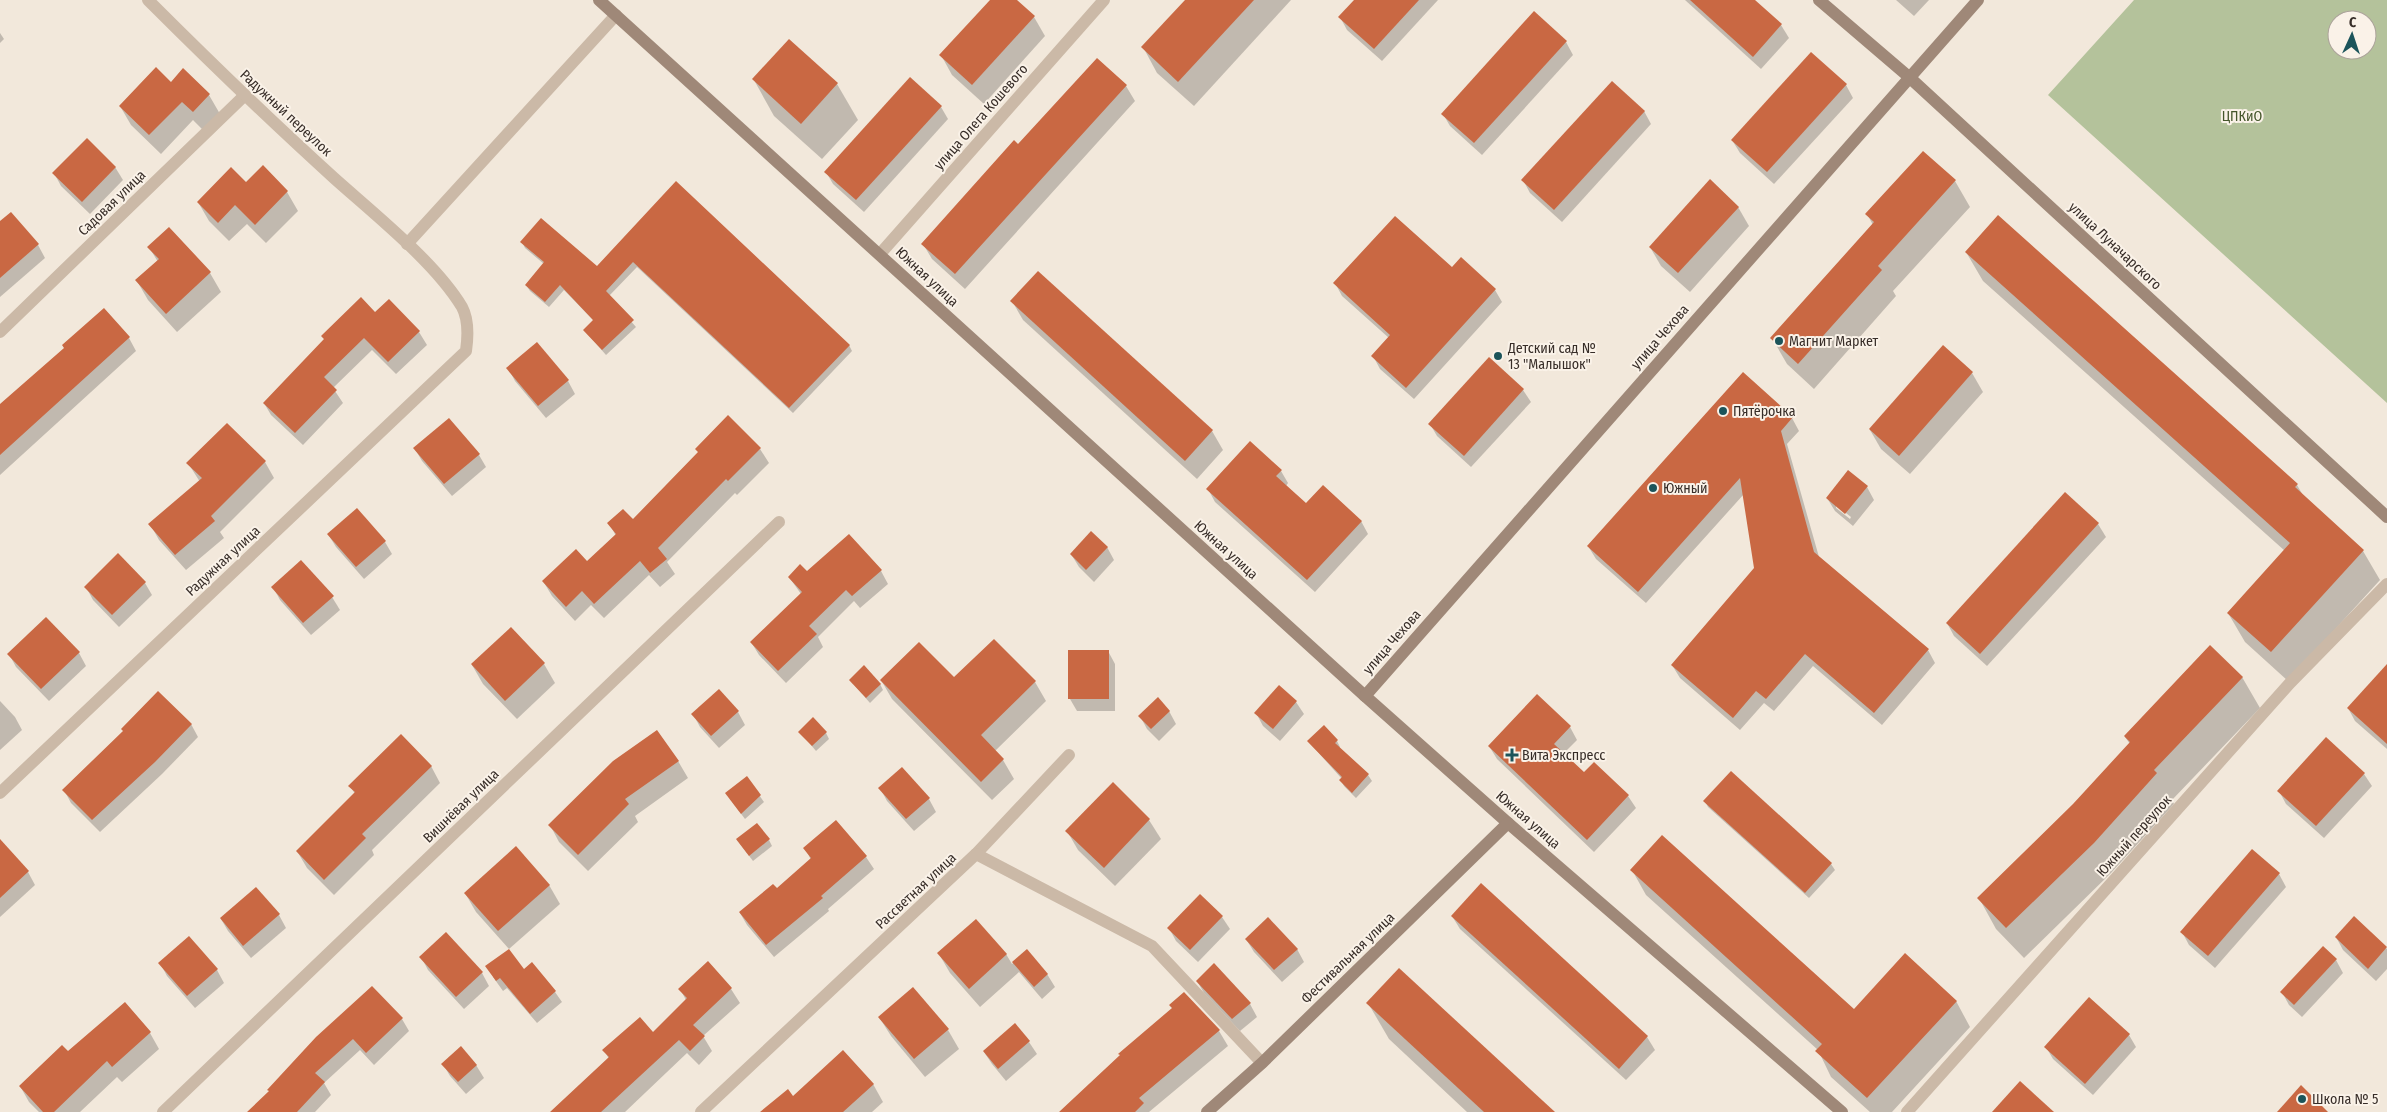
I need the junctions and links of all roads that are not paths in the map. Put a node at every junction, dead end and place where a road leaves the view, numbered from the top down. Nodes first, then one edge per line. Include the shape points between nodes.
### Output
1 (148, 0) edge
2 (599, 0) edge
3 (1104, 0) edge
4 (1819, 0) edge
5 (1978, 0) edge
6 (616, 15) junction
7 (1908, 77) junction
8 (244, 96) junction
9 (407, 244) junction
10 (880, 254) junction
11 (0, 332) edge
12 (466, 351) joint
13 (2387, 517) edge
14 (780, 522) dead end
15 (2387, 584) edge
16 (1364, 696) junction
17 (1069, 754) dead end
18 (0, 793) edge
19 (1508, 824) junction
20 (976, 854) junction
21 (1262, 1062) junction
22 (164, 1112) edge
23 (701, 1112) edge
24 (1207, 1112) edge
25 (1842, 1112) edge
26 (1907, 1112) edge

1 - 8 street, Радужный переулок
2 - 6 street, Южная улица
3 - 10 street, улица Олега Кошевого
4 - 7 street, улица Луначарского
5 - 7 street, улица Чехова
6 - 9 street
6 - 10 street, Южная улица
7 - 13 street, улица Луначарского
7 - 16 street, улица Чехова
8 - 9 street, Радужный переулок
8 - 11 street, Садовая улица
9 - 12 street, Радужный переулок via 438,276 462,308 468,329
10 - 16 street, Южная улица
12 - 18 street, Радужная улица
14 - 22 street, Вишнёвая улица
15 - 26 street, Южный переулок via 2290,683
16 - 19 street, Южная улица
17 - 20 street
19 - 21 street, Фестивальная улица
19 - 25 street, Южная улица
20 - 21 street, Рассветная улица via 1152,946
20 - 23 street, Рассветная улица
21 - 24 street, Фестивальная улица

